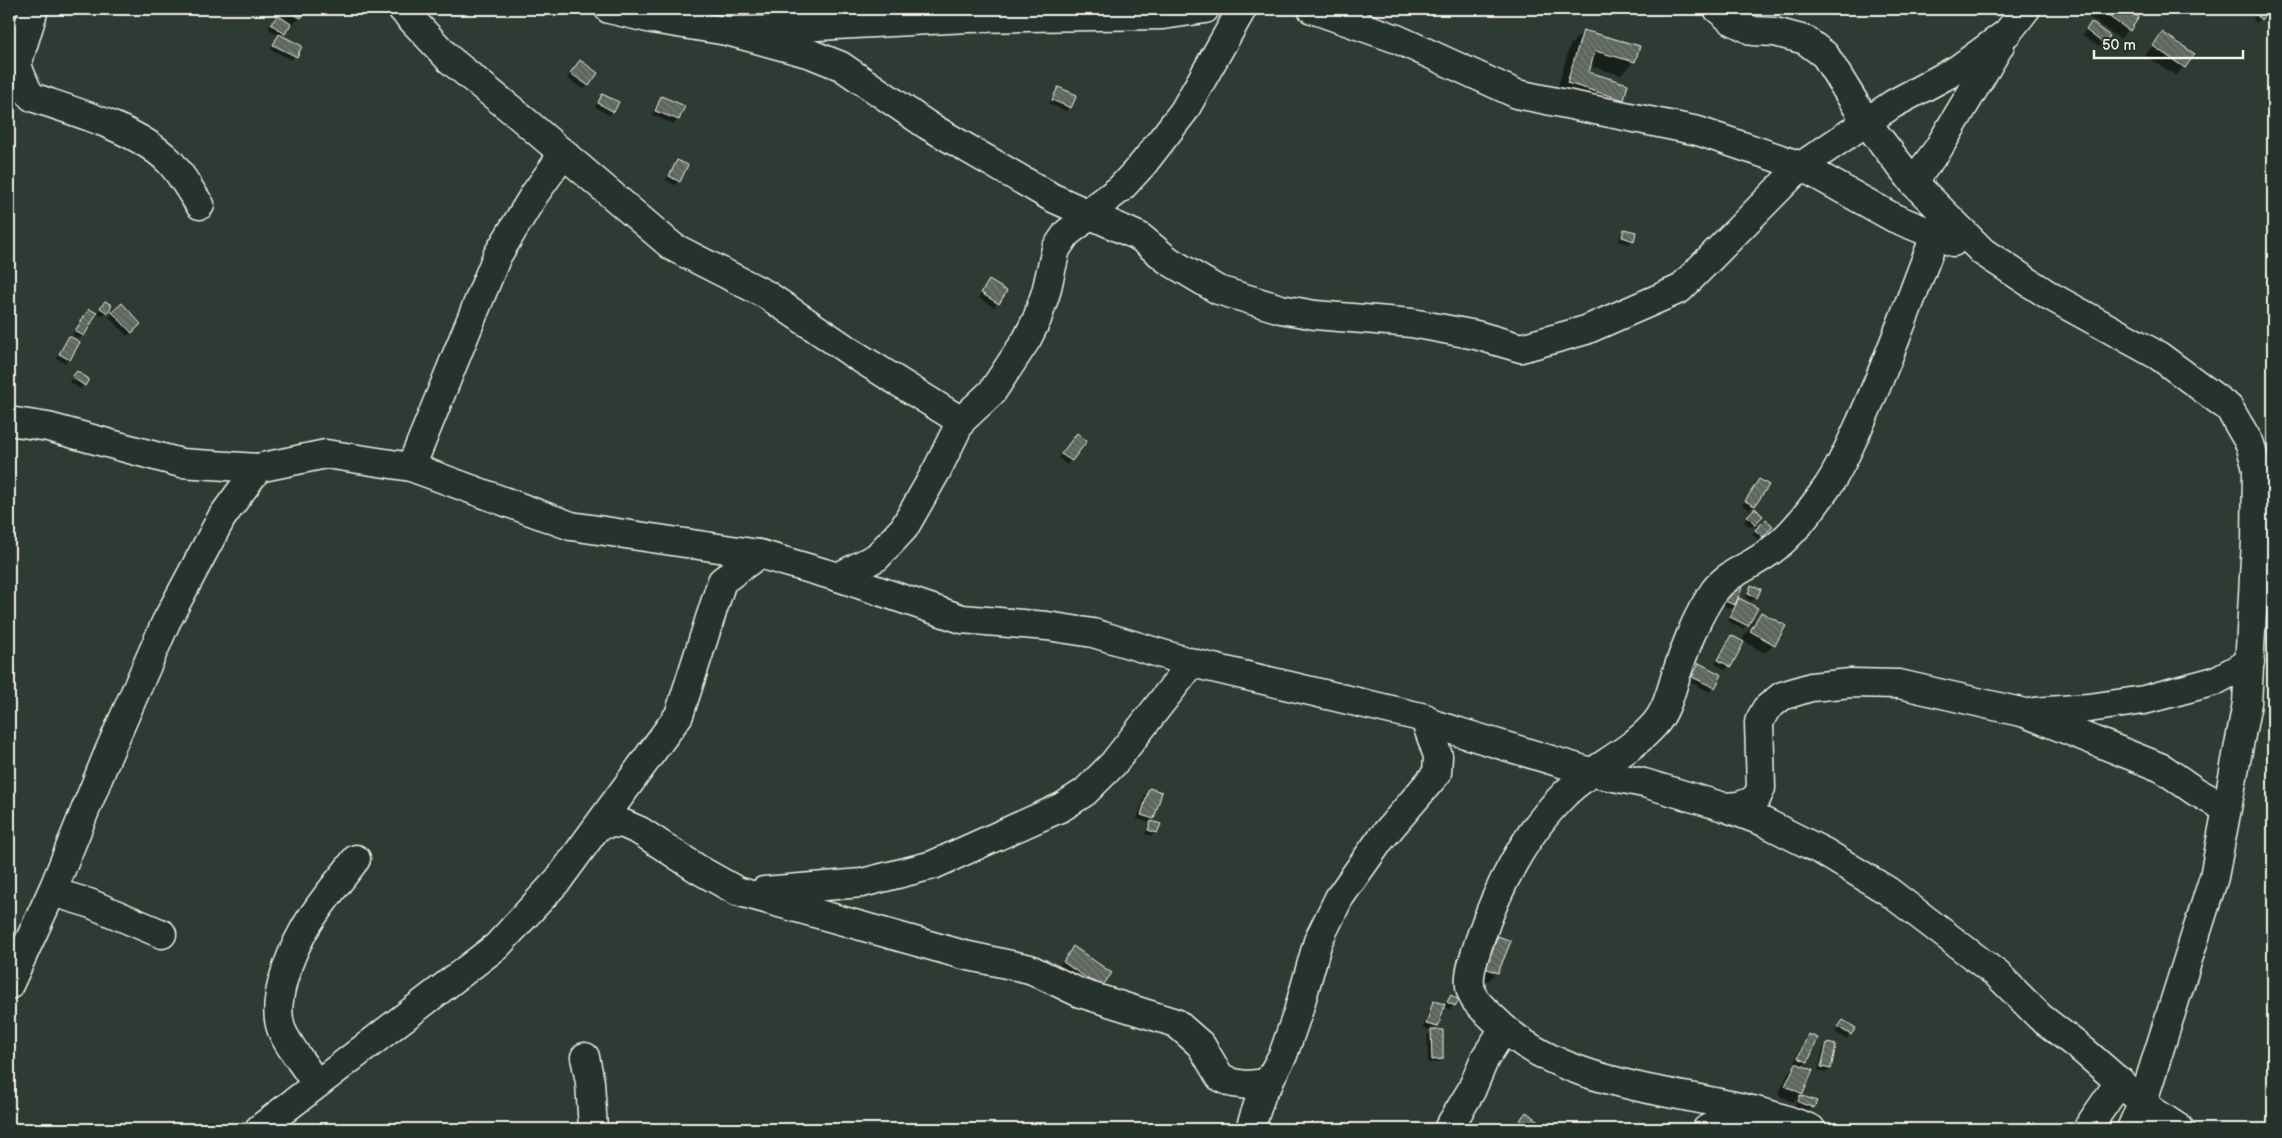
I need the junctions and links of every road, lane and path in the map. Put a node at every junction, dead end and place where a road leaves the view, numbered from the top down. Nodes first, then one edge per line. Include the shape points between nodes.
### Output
1 (34, 9) edge
2 (402, 9) edge
3 (609, 9) edge
4 (1205, 9) edge
5 (1242, 9) edge
6 (1312, 9) edge
7 (1718, 9) edge
8 (2026, 9) edge
9 (727, 31) junction
10 (2007, 33) junction
11 (16, 63) junction
12 (9, 92) edge
13 (1867, 123) junction
14 (564, 153) junction
15 (1801, 166) junction
16 (1913, 182) junction
17 (1053, 198) junction
18 (200, 205) dead end
19 (1088, 213) junction
20 (1935, 236) junction
21 (1063, 238) junction
22 (1983, 252) junction
23 (9, 421) edge
24 (961, 421) junction
25 (2262, 449) edge
26 (411, 467) junction
27 (258, 468) junction
28 (2265, 502) edge
29 (759, 554) junction
30 (838, 577) junction
31 (1192, 662) junction
32 (2250, 662) junction
33 (2025, 713) junction
34 (1426, 722) junction
35 (1594, 773) junction
36 (1724, 807) junction
37 (2225, 808) junction
38 (600, 825) junction
39 (356, 859) dead end
40 (737, 891) junction
41 (52, 892) junction
42 (162, 934) dead end
43 (9, 985) edge
44 (1504, 1029) junction
45 (585, 1057) dead end
46 (2120, 1081) junction
47 (1269, 1083) junction
48 (316, 1084) junction
49 (2143, 1101) junction
50 (1747, 1109) junction
51 (259, 1129) edge
52 (593, 1129) edge
53 (1250, 1129) edge
54 (1448, 1129) edge
55 (1707, 1129) edge
56 (1811, 1129) edge
57 (2087, 1129) edge
58 (2131, 1129) edge
59 (2180, 1129) edge

1 - 11 street
2 - 14 street via 448,59
3 - 9 street
4 - 9 street via 1163,15 967,18
5 - 19 street via 1184,111 1120,189
6 - 15 street via 1397,39 1517,94 1698,132
7 - 13 street via 1753,31 1775,32 1805,40 1825,55
8 - 10 street
9 - 17 street via 811,54 841,66 926,125
10 - 13 street via 1958,69 1893,104
10 - 16 street via 1938,149
11 - 12 street
11 - 18 street via 32,97 119,128 138,139 169,161
13 - 15 street
13 - 16 street
14 - 24 street via 673,246 768,295 852,353
14 - 26 street via 497,256
15 - 19 street via 1680,289 1586,330 1521,348 1476,335 1412,323 1281,309 1218,290 1169,261 1140,237
15 - 20 street via 1894,218
16 - 22 street
17 - 19 street
17 - 21 street via 1063,221
19 - 21 street
20 - 22 street
20 - 35 street via 1870,402 1829,484 1786,538 1717,587 1697,618 1657,722 1624,752
21 - 24 street via 1056,249 1046,292 1027,339 992,392
22 - 25 street via 2050,296 2159,356 2230,408
23 - 27 street via 48,427 181,463
24 - 30 street via 904,528 877,557
25 - 28 street via 2258,469
26 - 27 street via 326,454
26 - 29 street via 571,526
27 - 41 street via 222,517 166,622
28 - 32 street via 2256,541
29 - 30 street
29 - 38 street via 722,581 679,715
30 - 31 street via 962,619 1093,633
31 - 34 street via 1425,718
31 - 40 street via 1113,764 1085,792 1033,821 933,865 870,881 804,889
32 - 33 street via 2215,681 2144,700
32 - 37 street via 2247,703
33 - 36 street via 1898,684 1811,687 1782,696 1766,709 1759,722 1761,788 1758,797 1739,806
33 - 37 street via 2162,768 2195,792
34 - 35 street
34 - 47 street via 1438,756 1436,773 1380,840 1339,898 1318,941 1298,1012
35 - 36 street via 1644,783
35 - 44 street via 1568,792 1539,826 1498,893 1483,930 1469,980 1473,997
36 - 46 street via 1764,822 1824,852 1888,891 1998,976 2040,1017
37 - 49 street via 2214,877
38 - 40 street via 624,824 640,831
38 - 48 street via 559,879 497,946
39 - 48 street via 304,929 292,953 280,994 278,1014 282,1032
40 - 47 street via 964,955 1030,969 1080,993 1176,1023 1201,1045 1220,1077 1247,1085
41 - 42 street via 90,903
41 - 43 street
44 - 50 street via 1532,1049 1577,1070
44 - 54 street
45 - 52 street
46 - 49 street
46 - 57 street
47 - 53 street via 1262,1093
48 - 51 street
49 - 58 street
49 - 59 street
50 - 55 street
50 - 56 street

